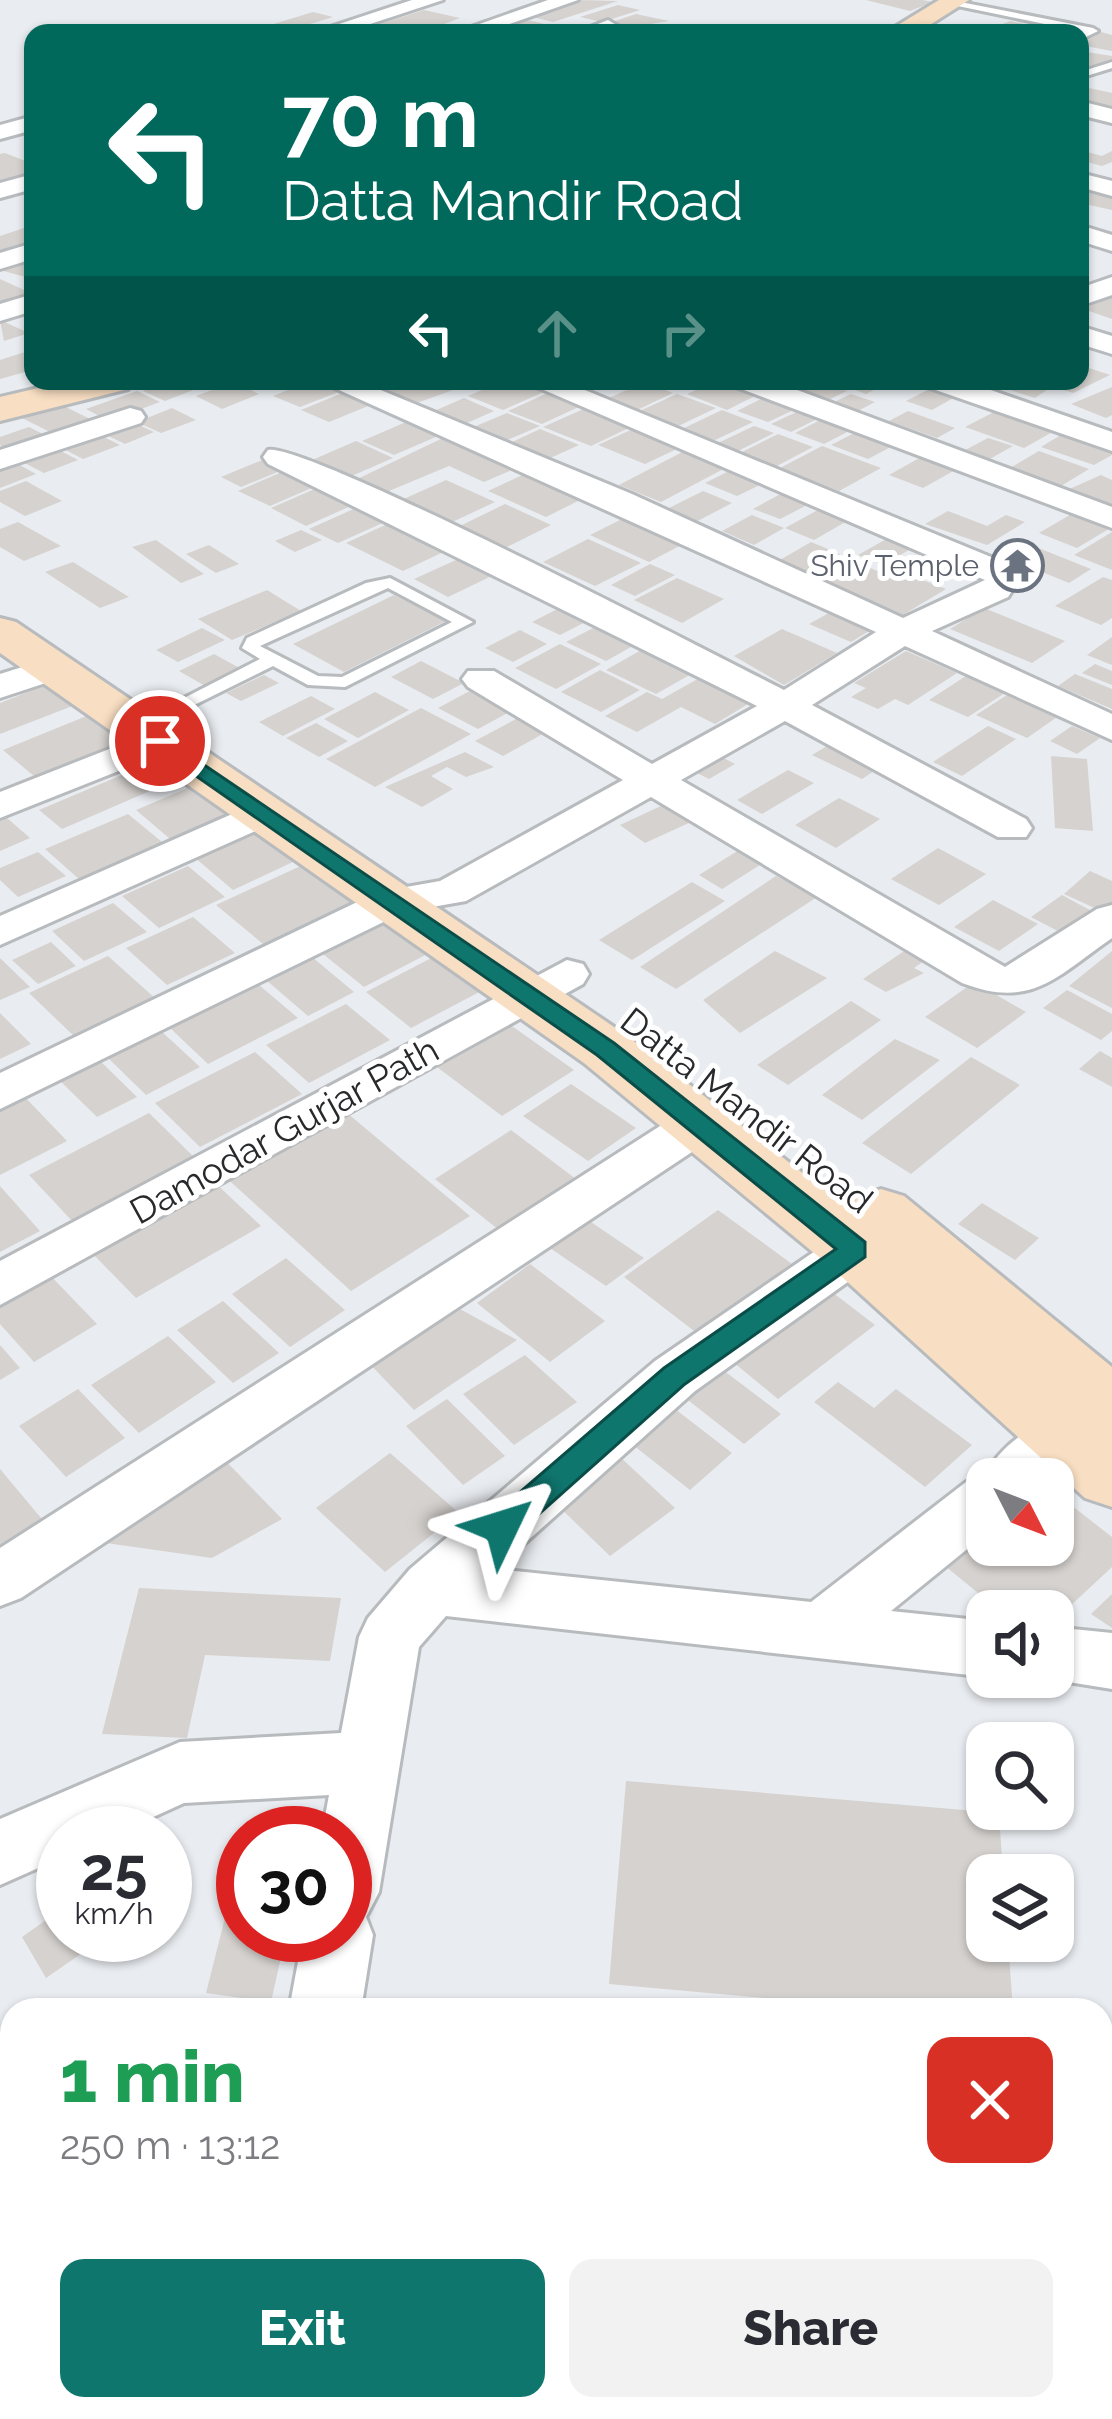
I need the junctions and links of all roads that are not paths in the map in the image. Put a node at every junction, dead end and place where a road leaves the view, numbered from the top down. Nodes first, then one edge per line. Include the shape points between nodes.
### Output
1 (433, 0) edge
2 (568, 0) edge
3 (955, 1) edge
4 (352, 24) edge
5 (492, 24) edge
6 (914, 24) edge
7 (1058, 24) edge
8 (356, 390) edge
9 (560, 390) edge
10 (770, 390) edge
11 (963, 390) edge
12 (122, 399) edge
13 (3, 406) edge
14 (1112, 442) edge
15 (279, 458) dead end
16 (1112, 458) edge
17 (0, 460) edge
18 (1053, 496) junction
19 (1112, 518) edge
20 (0, 603) edge
21 (903, 631) junction
22 (0, 632) edge
23 (273, 659) junction
24 (51, 669) junction
25 (481, 679) dead end
26 (0, 687) edge
27 (788, 704) junction
28 (162, 727) junction
29 (1112, 728) edge
30 (657, 778) junction
31 (0, 806) edge
32 (266, 811) junction
33 (1012, 828) dead end
34 (451, 892) junction
35 (393, 901) junction
36 (1112, 918) edge
37 (0, 932) edge
38 (548, 985) junction
39 (0, 1093) edge
40 (699, 1124) junction
41 (855, 1250) junction
42 (0, 1285) edge
43 (1097, 1440) edge
44 (1058, 1458) edge
45 (966, 1516) edge
46 (0, 1580) edge
47 (433, 1588) junction
48 (818, 1634) junction
49 (966, 1647) edge
50 (1074, 1657) edge
51 (1112, 1661) edge
52 (367, 1762) junction
53 (360, 1806) edge
54 (0, 1852) edge
55 (333, 1962) edge
56 (327, 1998) edge

1 - 4 street
2 - 5 street
3 - 6 main road
3 - 7 lane
8 - 21 street
9 - 21 street via 1002,580 996,590
10 - 18 street
11 - 14 street
12 - 13 main road
12 - 17 street
15 - 27 street via 526,570
16 - 18 street
18 - 19 street
20 - 28 main road, Datta Mandir Road
21 - 27 street
21 - 29 street
22 - 24 main road, Datta Mandir Road
23 - 23 lane via 314,681 345,682 465,622 390,583 372,586 253,642 250,648
23 - 28 lane
24 - 26 street
24 - 28 main road, Datta Mandir Road
25 - 30 street
27 - 30 street
27 - 33 street
28 - 31 street
28 - 32 main road, Datta Mandir Road
28 - 34 main road, Datta Mandir Road
30 - 34 street
30 - 36 street via 1004,982 1028,975
32 - 35 main road, Datta Mandir Road
32 - 37 street
34 - 35 street
34 - 38 main road, Datta Mandir Road
35 - 38 main road, Datta Mandir Road
35 - 39 street
38 - 40 main road, Datta Mandir Road
38 - 42 street, Damodar Gurjar Path
38 - 43 main road, Datta Mandir Road via 773,1127
40 - 41 main road, Datta Mandir Road
40 - 46 street
41 - 43 main road, Datta Mandir Road
41 - 47 street via 675,1376
43 - 44 street
45 - 48 street
47 - 48 street
47 - 52 street via 390,1637
48 - 49 street
50 - 51 street
52 - 53 street
52 - 54 street via 180,1773
55 - 56 street

